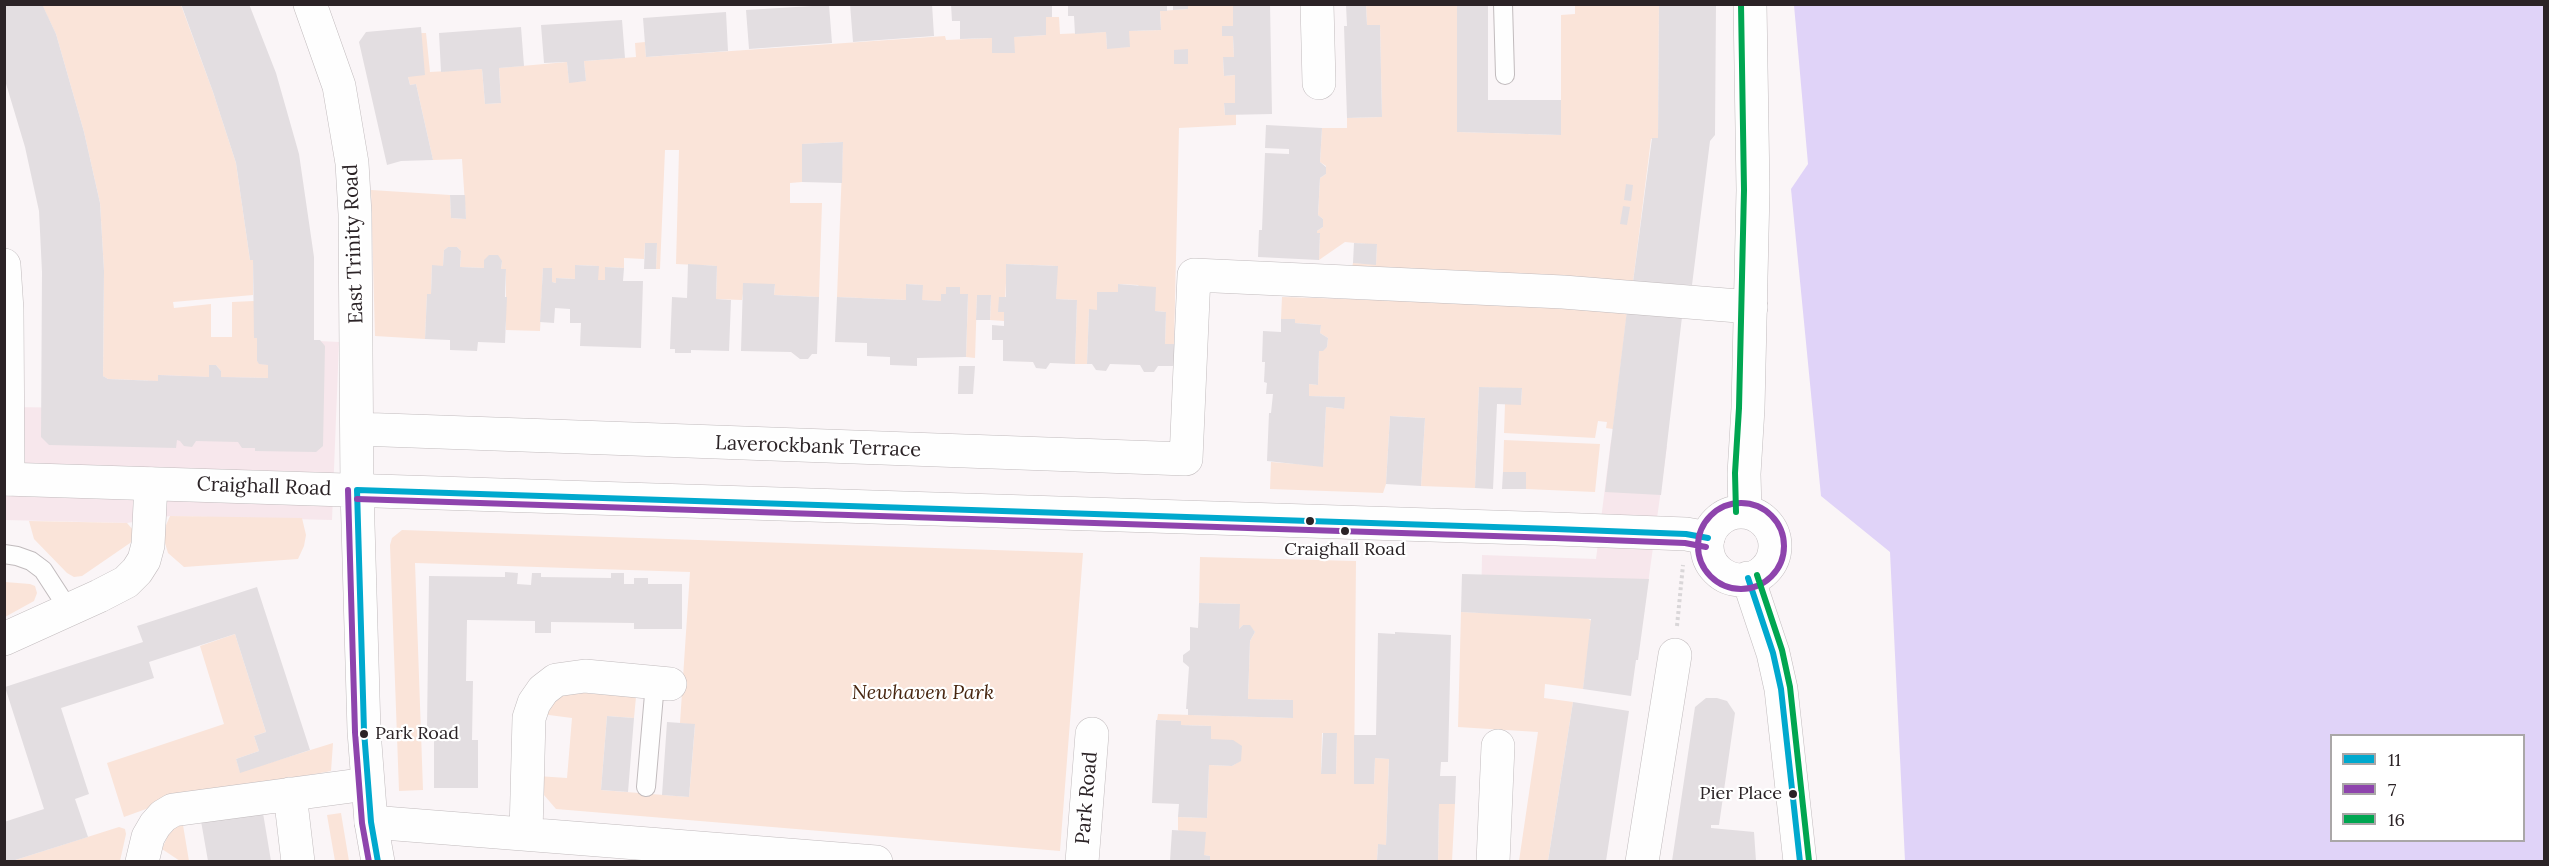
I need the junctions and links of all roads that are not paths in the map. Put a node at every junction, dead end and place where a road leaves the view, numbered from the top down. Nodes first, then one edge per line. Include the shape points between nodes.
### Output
1 (310, 4) edge
2 (1317, 4) edge
3 (1503, 4) edge
4 (1750, 4) edge
5 (1505, 75) dead end
6 (1319, 83) dead end
7 (4, 265) edge
8 (1751, 307) junction
9 (357, 429) junction
10 (6, 479) edge
11 (151, 484) junction
12 (357, 490) junction
13 (1745, 512) junction
14 (1697, 536) junction
15 (4, 554) edge
16 (1748, 578) junction
17 (69, 610) junction
18 (4, 639) edge
19 (1675, 655) road end
20 (662, 683) joint
21 (1092, 734) dead end
22 (1498, 746) dead end
23 (367, 784) junction
24 (646, 787) dead end
25 (290, 794) junction
26 (371, 822) junction
27 (526, 833) junction
28 (142, 861) edge
29 (298, 861) edge
30 (378, 861) edge
31 (859, 861) edge
32 (1082, 861) edge
33 (1493, 861) edge
34 (1642, 861) edge
35 (1800, 861) edge

1 - 9 street, East Trinity Road via 339,86 352,163
2 - 6 street
3 - 5 lane
4 - 8 street
7 - 10 street
8 - 9 street, Laverockbank Terrace via 1563,292 1194,275 1186,459
8 - 13 street
9 - 12 street, East Trinity Road
10 - 11 street, Craighall Road
11 - 12 street, Craighall Road
11 - 17 street via 148,545 137,571 126,582
12 - 14 street, Craighall Road
12 - 23 street, East Trinity Road
13 - 14 street via 1722,518
13 - 16 street via 1766,523 1775,544 1768,566
14 - 16 street via 1717,569 1735,579
15 - 17 lane via 31,561 43,570
16 - 35 street via 1781,689
17 - 18 street
19 - 34 street
20 - 24 lane
20 - 27 street via 585,676 556,680 543,690 529,718 534,746
21 - 32 street, Park Road
22 - 33 street
23 - 25 street
23 - 26 street, East Trinity Road
25 - 28 street via 173,810 155,825
25 - 29 street
26 - 27 street
26 - 30 street, East Trinity Road
27 - 31 street

